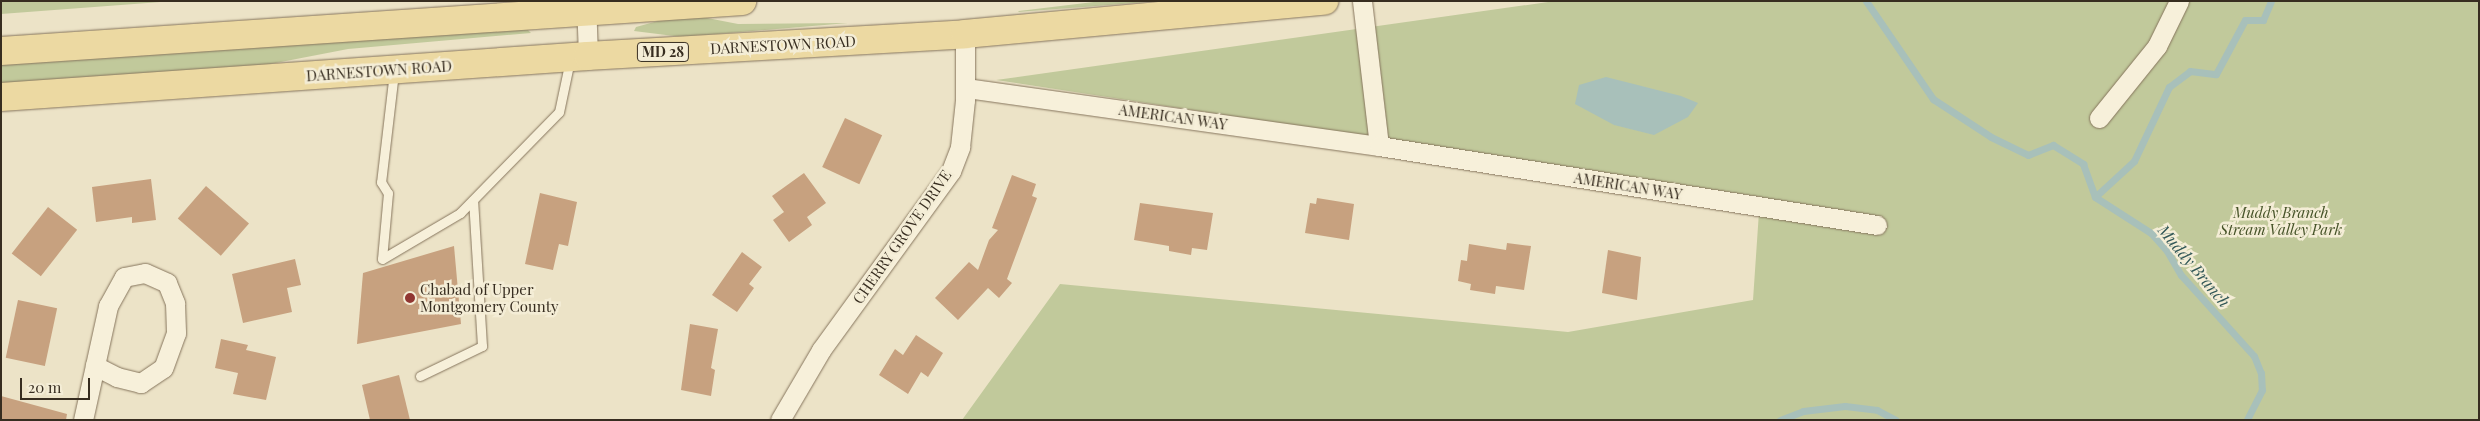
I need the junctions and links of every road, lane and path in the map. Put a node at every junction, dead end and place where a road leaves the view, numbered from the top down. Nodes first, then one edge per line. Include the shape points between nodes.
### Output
1 (742, 1) edge
2 (1324, 1) edge
3 (1362, 1) edge
4 (2179, 1) edge
5 (587, 5) edge
6 (965, 34) junction
7 (1, 51) edge
8 (579, 57) junction
9 (394, 70) junction
10 (966, 88) junction
11 (1, 97) edge
12 (2099, 118) dead end
13 (1379, 146) junction
14 (473, 200) junction
15 (1877, 225) dead end
16 (95, 366) junction
17 (420, 376) dead end
18 (83, 420) edge
19 (780, 420) edge

1 - 5 main road
2 - 6 main road, DARNESTOWN ROAD / MD 28
3 - 13 street
4 - 12 street via 2157,46
5 - 7 main road
5 - 8 street
6 - 8 main road, DARNESTOWN ROAD / MD 28
6 - 10 street, CHERRY GROVE DRIVE
8 - 9 main road, DARNESTOWN ROAD / MD 28
8 - 14 lane via 559,112
9 - 11 main road, DARNESTOWN ROAD / MD 28
9 - 14 lane via 381,182 388,193 382,259 460,213
10 - 13 street, AMERICAN WAY
10 - 19 street, CHERRY GROVE DRIVE via 960,147 951,172 821,350
13 - 15 street, AMERICAN WAY
14 - 17 lane via 482,346
16 - 16 street via 108,306 124,277 145,272 167,284 175,303 176,332 163,368 141,383 117,377
16 - 18 street

